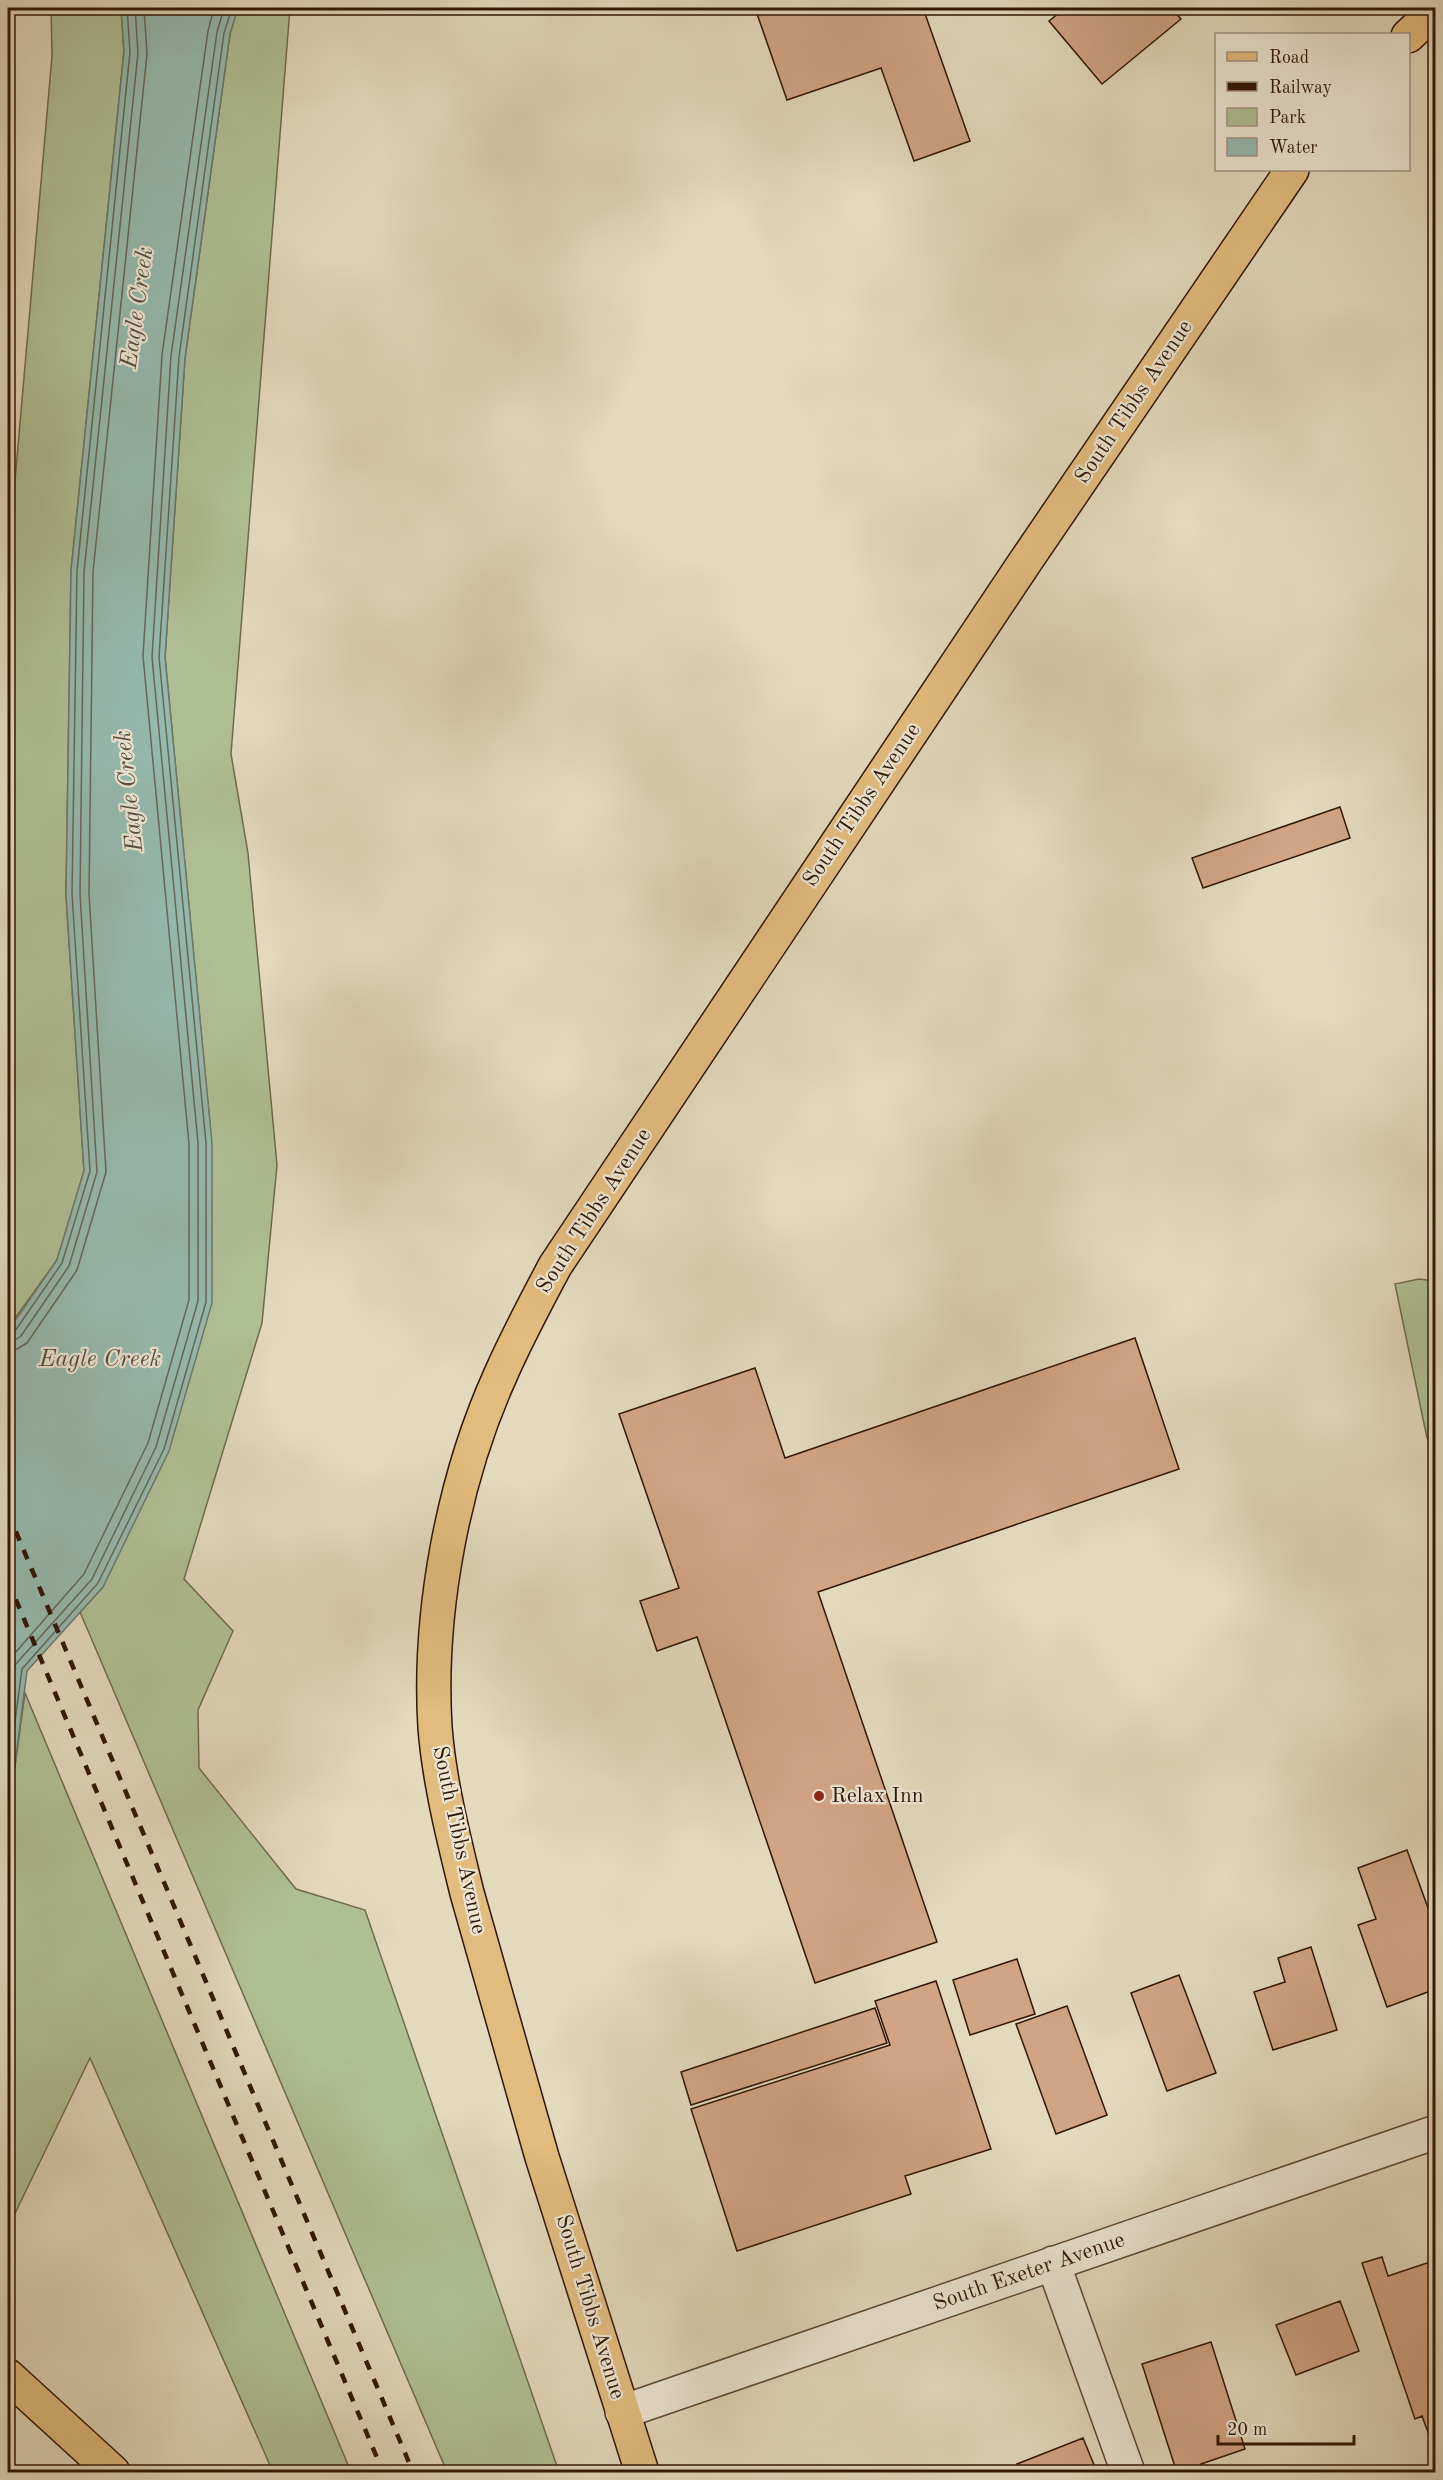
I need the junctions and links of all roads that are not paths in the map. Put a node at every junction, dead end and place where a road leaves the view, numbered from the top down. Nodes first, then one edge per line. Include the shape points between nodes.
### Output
1 (1436, 10) edge
2 (1410, 34) edge
3 (1291, 171) edge
4 (1436, 2132) edge
5 (1053, 2263) junction
6 (8, 2376) edge
7 (622, 2412) junction
8 (113, 2472) edge
9 (642, 2472) edge
10 (1128, 2472) edge

1 - 2 main road
3 - 7 main road, South Tibbs Avenue via 555,1266 500,1376 471,1457 445,1559 439,1602 434,1707 438,1749 467,1893 542,2157
4 - 5 street, South Exeter Avenue
5 - 7 street, South Exeter Avenue
5 - 10 street
6 - 8 main road
7 - 9 main road, South Tibbs Avenue

